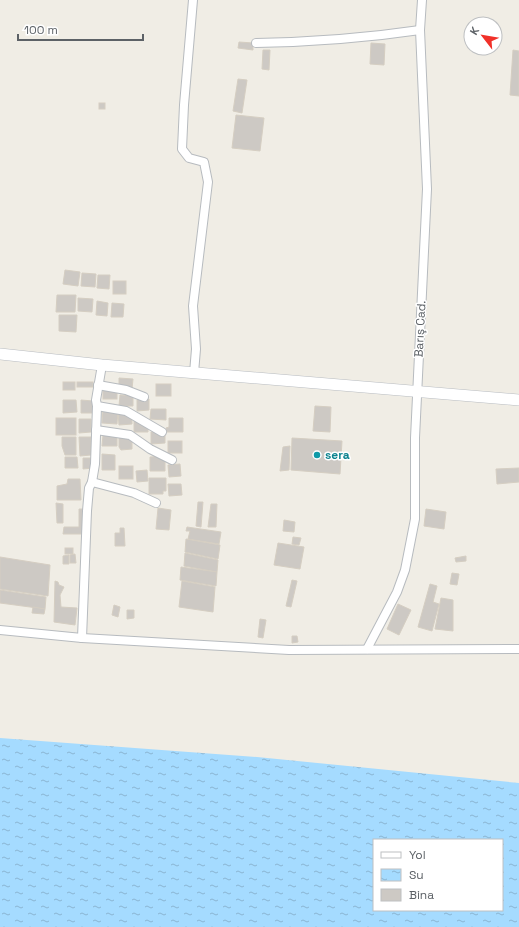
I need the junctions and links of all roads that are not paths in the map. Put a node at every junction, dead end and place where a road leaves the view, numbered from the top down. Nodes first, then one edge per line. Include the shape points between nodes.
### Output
1 (193, 0) edge
2 (422, 0) edge
3 (420, 30) junction
4 (256, 43) dead end
5 (0, 354) edge
6 (102, 365) junction
7 (194, 373) junction
8 (98, 385) junction
9 (417, 392) junction
10 (144, 397) dead end
11 (519, 400) edge
12 (97, 406) junction
13 (96, 430) junction
14 (162, 432) dead end
15 (172, 460) dead end
16 (92, 482) junction
17 (156, 503) dead end
18 (0, 630) edge
19 (82, 638) junction
20 (367, 649) junction
21 (519, 649) edge

1 - 7 street via 182,149 189,158 204,162 208,182 194,306
2 - 3 street, Barış Cad.
3 - 4 street via 369,37
3 - 9 street, Barış Cad. via 427,189
5 - 6 main road
6 - 7 main road
6 - 8 street
7 - 9 main road
8 - 10 street via 126,390
8 - 12 street
9 - 11 main road
9 - 20 street, Barış Cad. via 414,527 405,570 397,592
12 - 13 street
12 - 14 street via 126,411
13 - 15 street via 130,435
13 - 16 street
16 - 17 street
16 - 19 street via 87,510
18 - 19 street
19 - 20 street via 289,650
20 - 21 street

